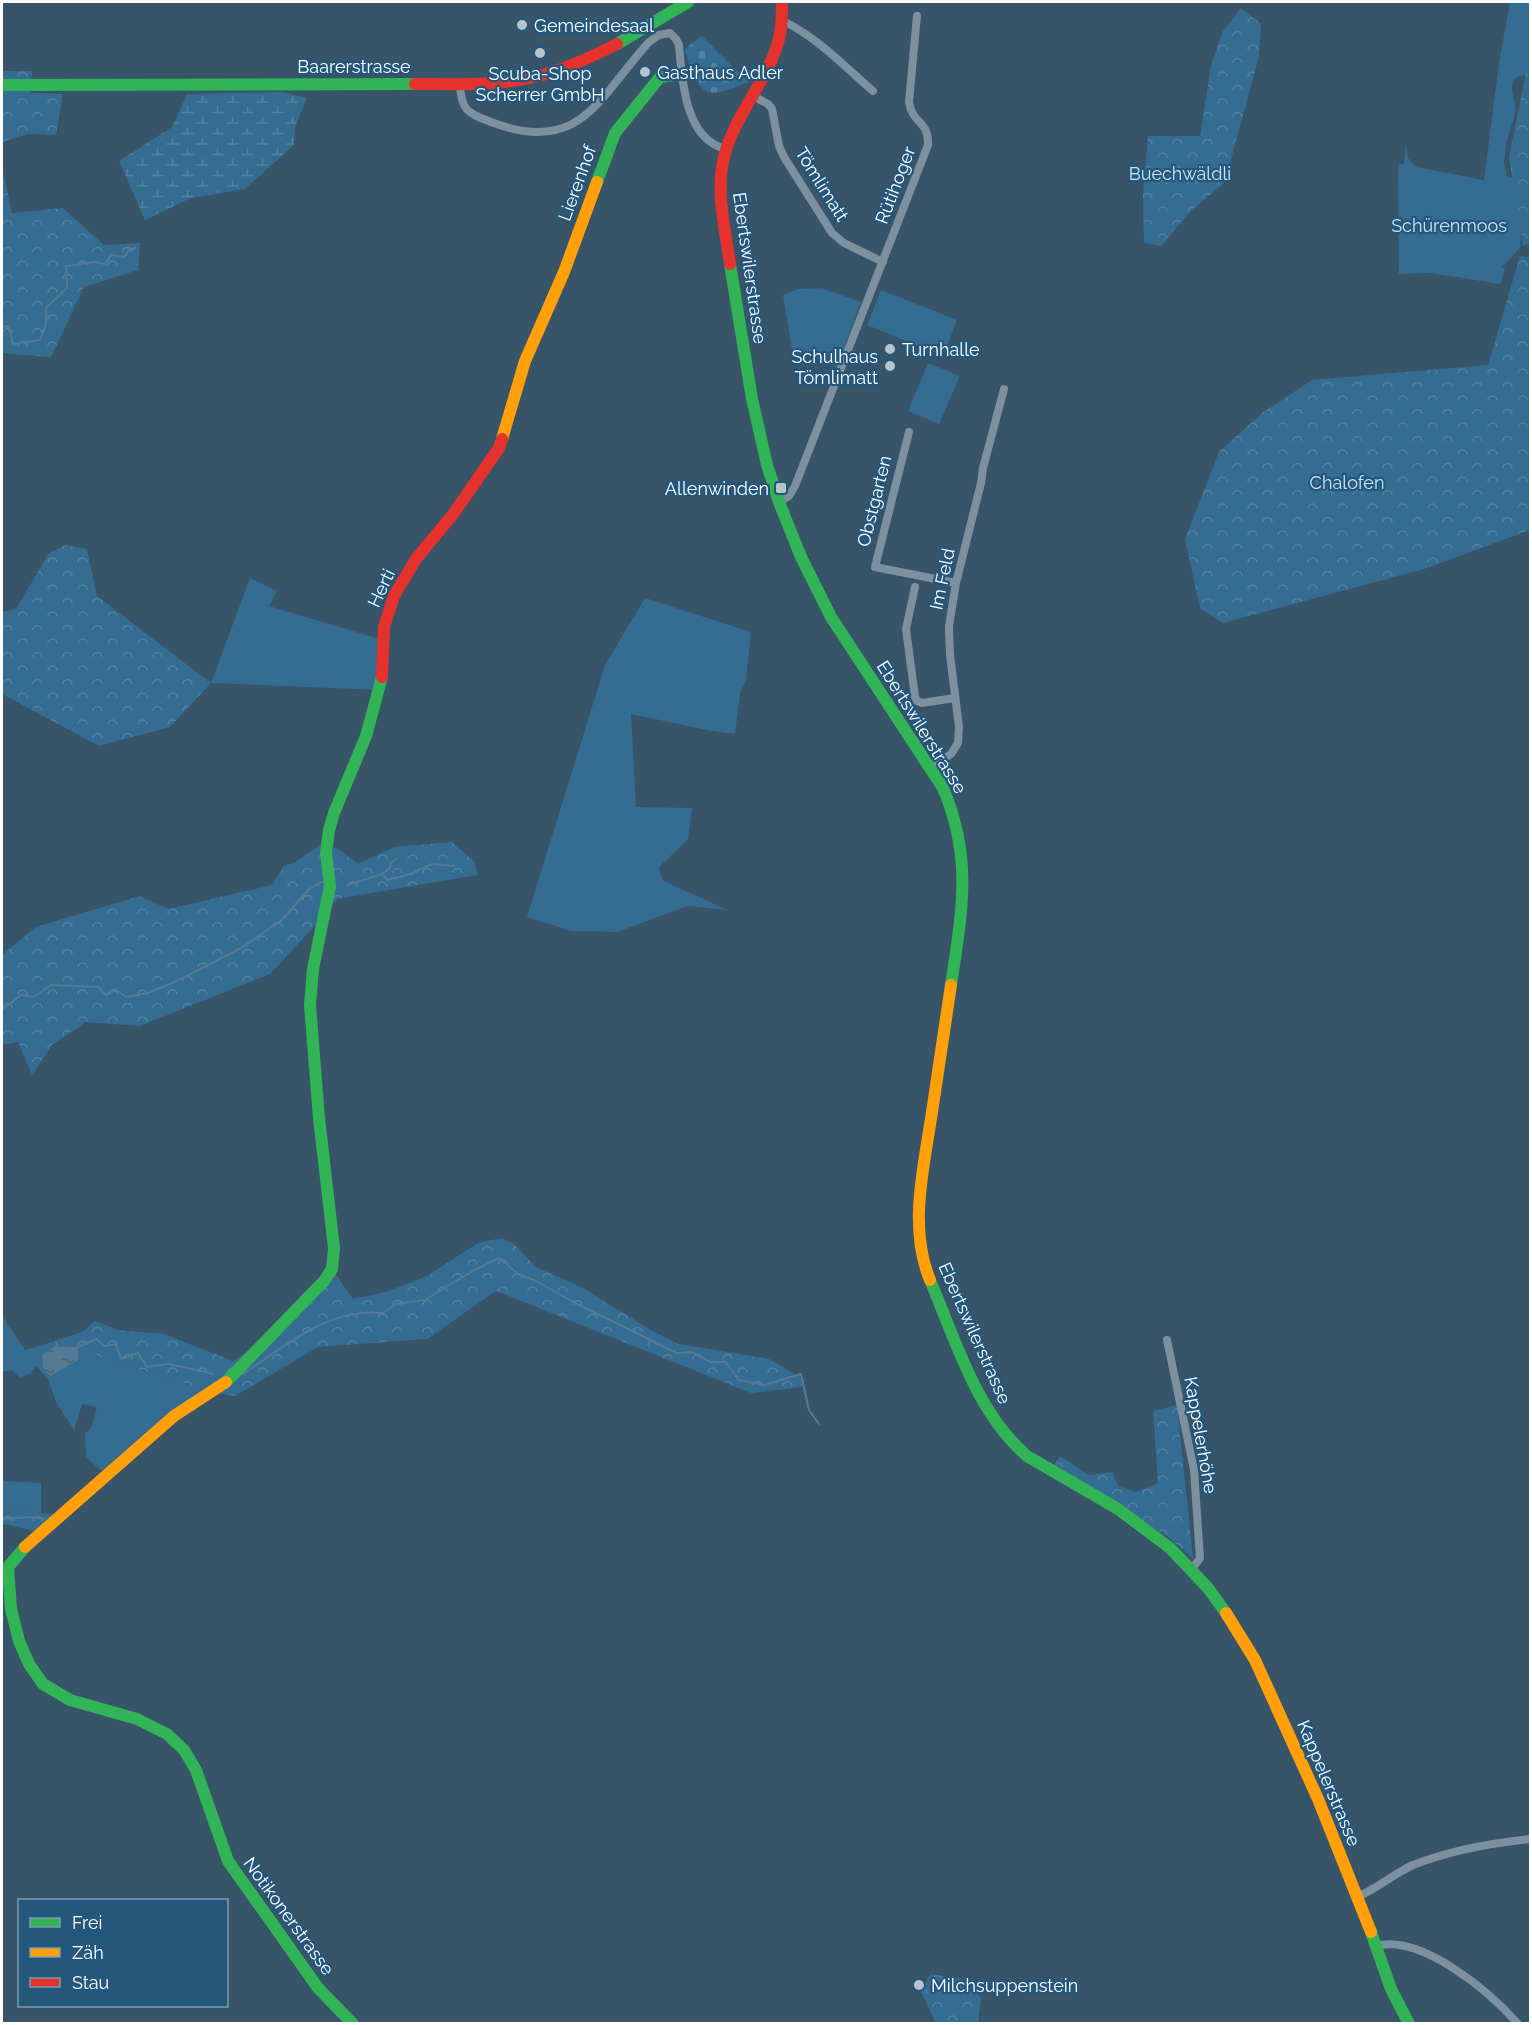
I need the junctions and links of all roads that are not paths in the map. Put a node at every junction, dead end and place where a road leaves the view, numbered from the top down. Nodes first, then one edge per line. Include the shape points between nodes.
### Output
1 (688, 2) edge
2 (782, 2) edge
3 (917, 16) dead end
4 (783, 21) junction
5 (681, 74) junction
6 (460, 84) junction
7 (2, 85) edge
8 (873, 91) dead end
9 (753, 96) junction
10 (726, 149) junction
11 (883, 262) junction
12 (538, 332) joint
13 (1004, 389) dead end
14 (909, 432) dead end
15 (779, 502) junction
16 (956, 583) junction
17 (915, 587) dead end
18 (955, 698) junction
19 (931, 767) junction
20 (1167, 1340) dead end
21 (63, 1515) joint
22 (1192, 1569) junction
23 (1530, 1839) edge
24 (1357, 1897) junction
25 (1376, 1946) junction
26 (353, 2024) edge
27 (1409, 2024) edge
28 (1518, 2024) edge

1 - 6 street, Baarerstrasse via 565,68 507,82
2 - 4 street, Ebertswilerstrasse
3 - 11 street, Rütihoger via 909,102 910,111 928,134 928,145
4 - 8 street via 797,27
4 - 9 street, Ebertswilerstrasse via 776,50
5 - 6 street, Lierenhof via 676,39 670,33 659,35 584,117 572,125 543,132 513,129 476,116 462,104
5 - 10 street, Lierenhof via 699,133 715,146
5 - 12 street, Lierenhof via 660,77 615,133
6 - 7 street, Baarerstrasse
9 - 10 street, Ebertswilerstrasse
9 - 11 street, Tömlimatt via 772,109 784,158 824,223 844,243
10 - 15 street, Ebertswilerstrasse via 720,192 728,254 754,410
11 - 15 street via 795,486
12 - 21 street, Herti via 499,448 416,559 394,596 384,627 380,690 329,830 330,886 313,969 310,1005 334,1248 332,1269 223,1385 174,1416
13 - 16 street, Im Feld
14 - 16 street, Obstgarten via 874,567
15 - 19 street, Ebertswilerstrasse via 831,617
16 - 18 street, Im Feld via 949,626
17 - 18 street via 906,629 915,697 922,703
18 - 19 street, Im Feld via 960,727 958,743 951,754
19 - 22 street, Ebertswilerstrasse via 952,808 965,871 920,1192 918,1229 926,1271 978,1394 1007,1437 1042,1466 1138,1522
20 - 22 street, Kappelerhöhe via 1194,1470 1200,1558
21 - 26 street, Notikonerstrasse via 19,1552 8,1567 11,1609 29,1664 43,1684 70,1700 137,1719 167,1734 184,1750 196,1770 228,1861 318,1988
22 - 24 street, Kappelerstrasse via 1255,1660
23 - 24 street via 1492,1843 1429,1860
24 - 25 street, Kappelerstrasse
25 - 27 street, Kappelerstrasse
25 - 28 street via 1400,1945 1437,1958 1503,2007

